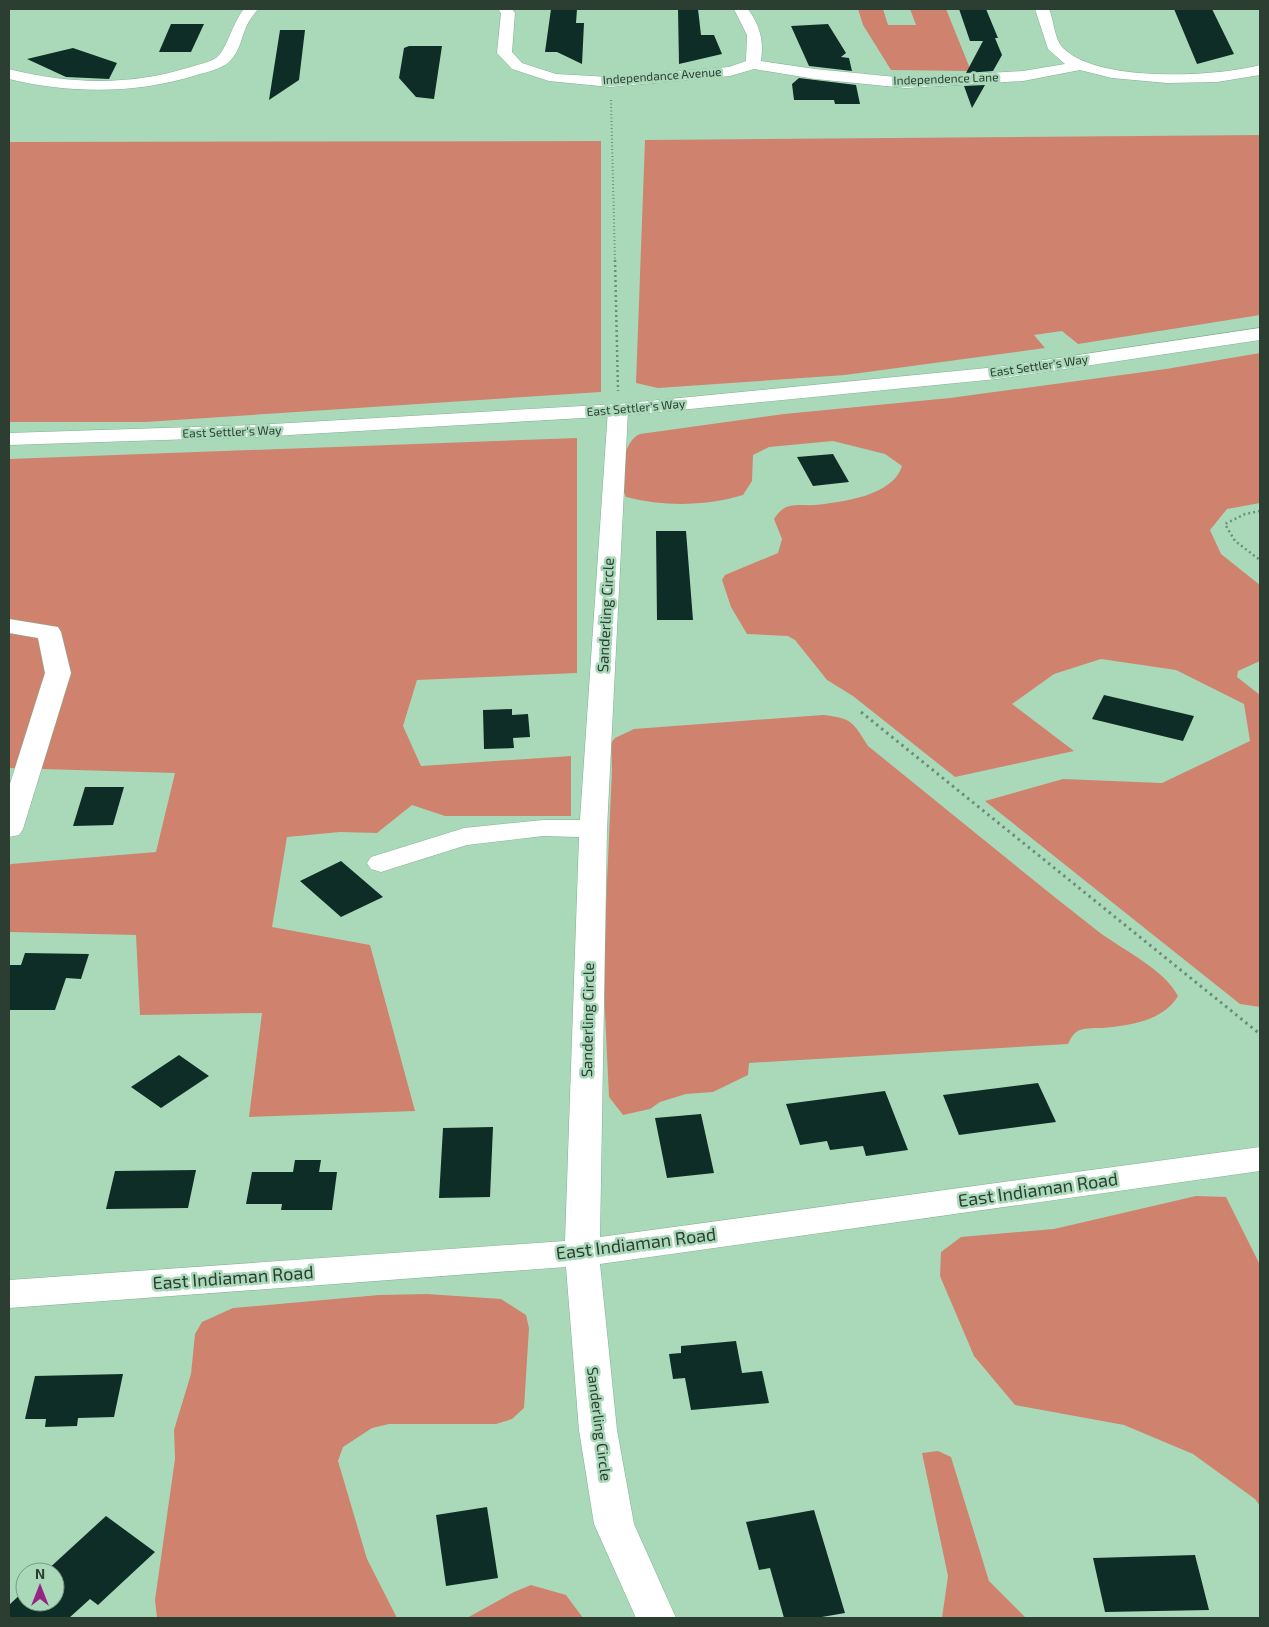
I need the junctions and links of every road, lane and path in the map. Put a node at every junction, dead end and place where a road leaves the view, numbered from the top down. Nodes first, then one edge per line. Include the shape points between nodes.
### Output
1 (251, 9) edge
2 (504, 9) edge
3 (741, 9) edge
4 (1042, 9) edge
5 (753, 64) junction
6 (1079, 66) junction
7 (1260, 70) edge
8 (9, 74) edge
9 (1220, 77) junction
10 (1260, 80) edge
11 (610, 82) junction
12 (1260, 334) edge
13 (618, 410) junction
14 (9, 439) edge
15 (1260, 511) edge
16 (1260, 560) edge
17 (9, 626) edge
18 (861, 712) dead end
19 (9, 829) edge
20 (593, 829) junction
21 (381, 863) dead end
22 (1260, 1034) edge
23 (1260, 1159) edge
24 (582, 1253) junction
25 (9, 1294) edge
26 (656, 1618) edge

1 - 8 street via 241,22 235,44 222,61 183,75 100,85 28,80
2 - 11 street, Independance Avenue via 508,13 504,53 517,66 554,78
3 - 5 street via 754,28
4 - 6 street via 1055,48
5 - 6 street, Independence Lane via 906,83 1023,76
5 - 11 street, Independance Avenue via 730,71
6 - 9 street via 1111,74 1187,79
7 - 9 street
9 - 10 street
11 - 13 path
12 - 13 street, East Settler's Way via 996,373
13 - 14 street, East Settler's Way via 255,431
13 - 20 street, Sanderling Circle
15 - 16 path via 1225,524 1235,541
17 - 19 street via 50,632 58,673
18 - 22 path
20 - 21 street via 543,828 464,837
20 - 24 street, Sanderling Circle
23 - 24 street, East Indiaman Road
24 - 25 street, East Indiaman Road
24 - 26 street, Sanderling Circle via 598,1430 614,1524

